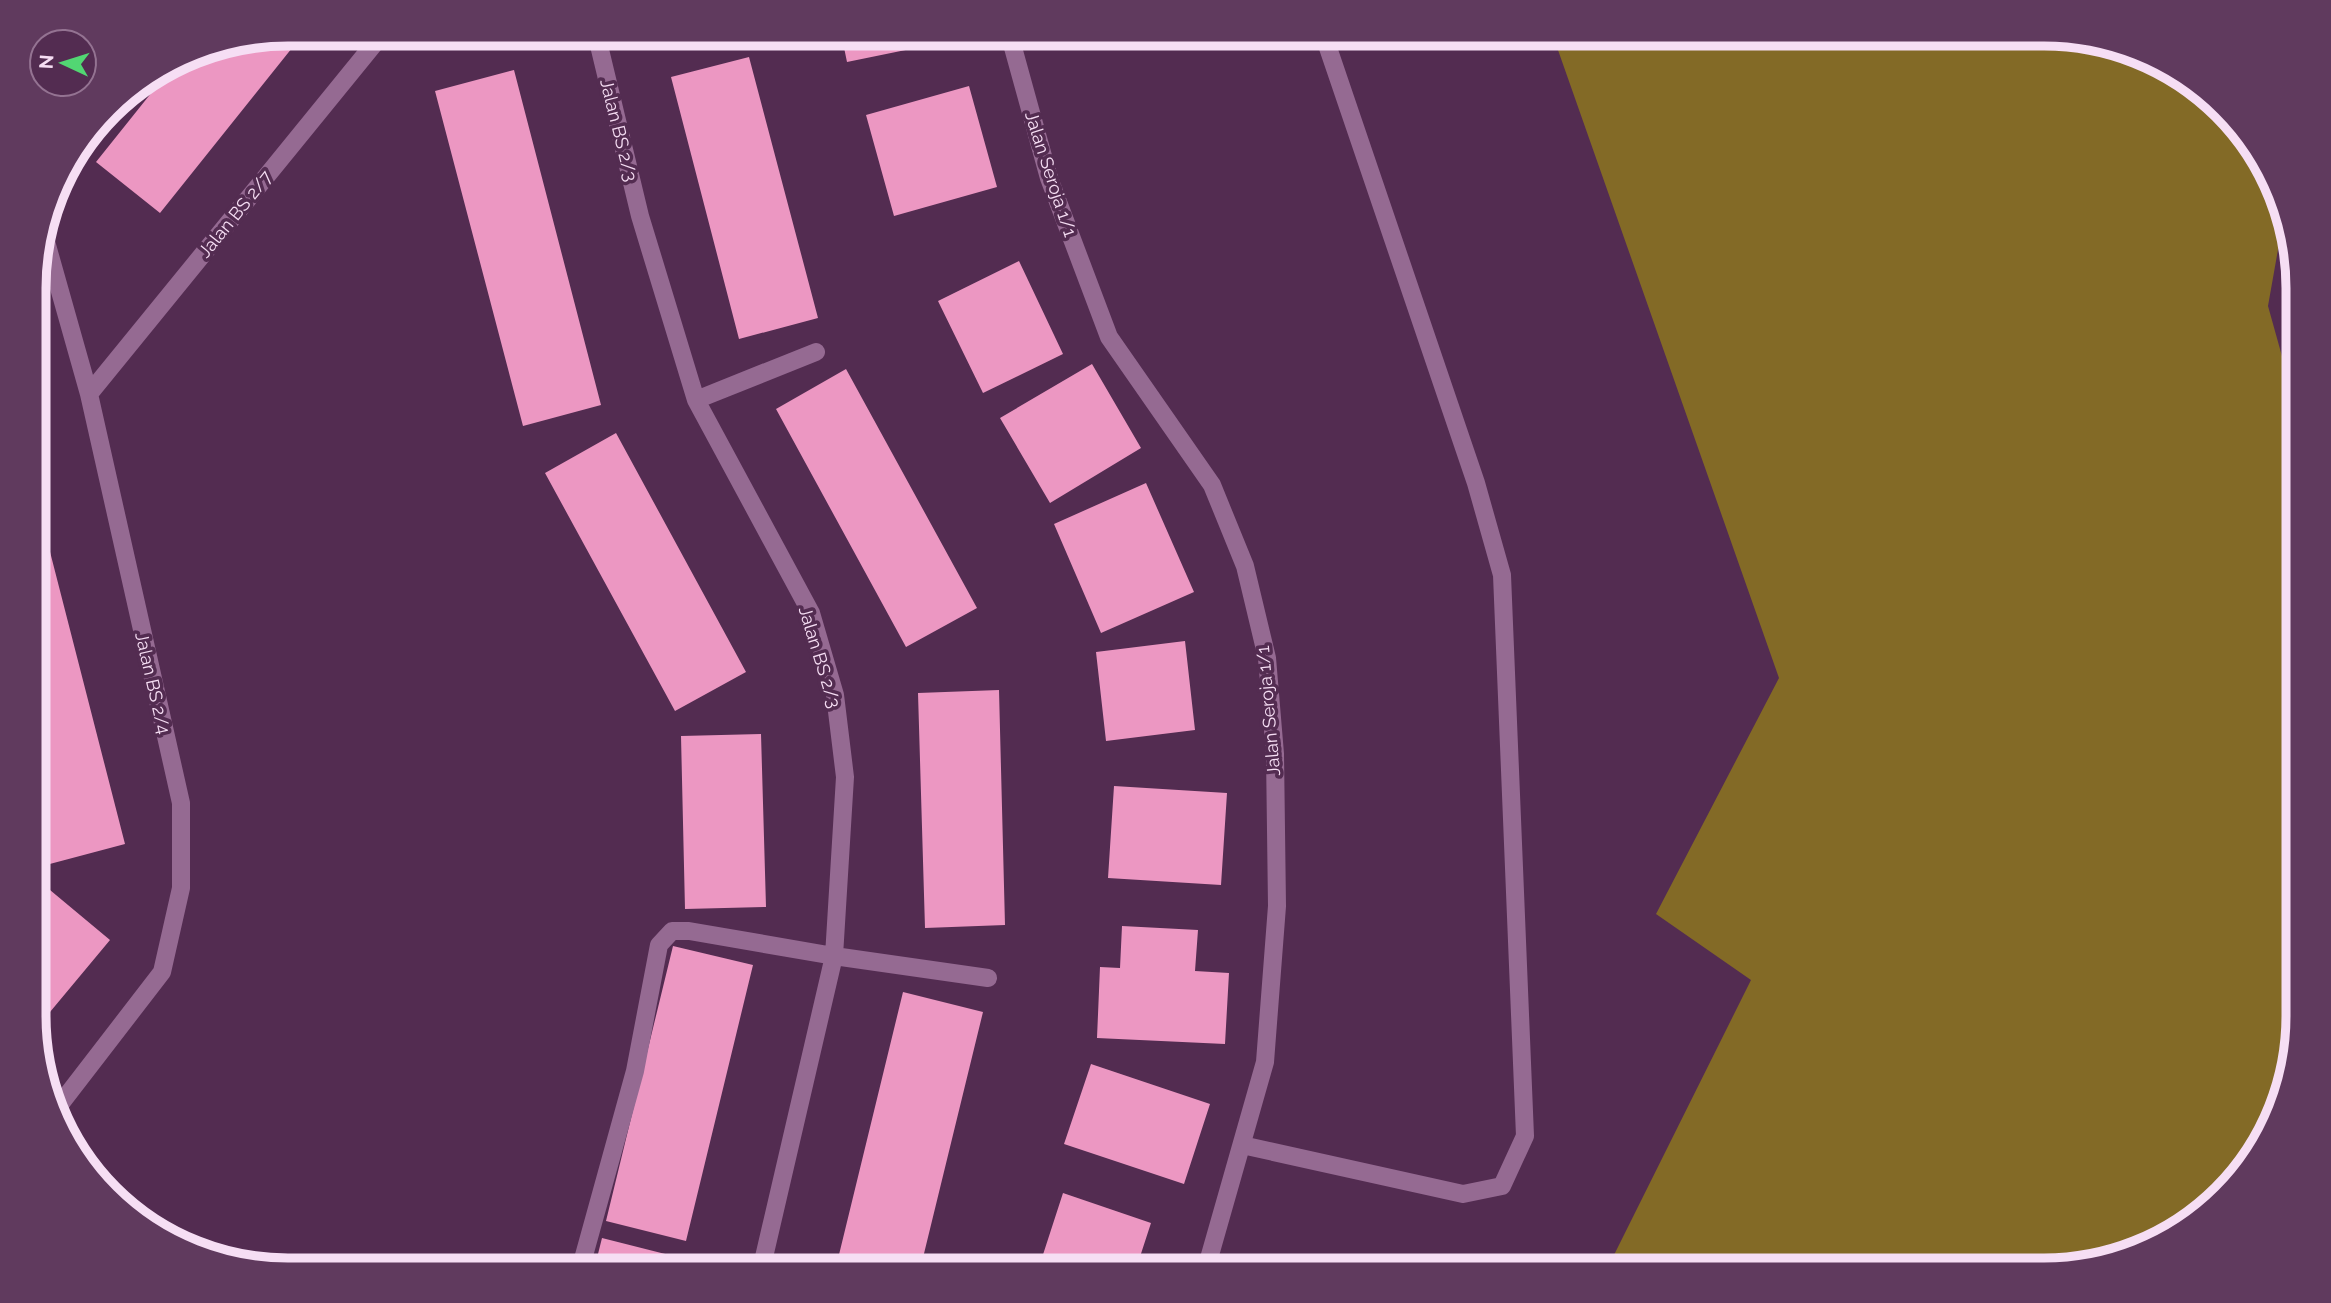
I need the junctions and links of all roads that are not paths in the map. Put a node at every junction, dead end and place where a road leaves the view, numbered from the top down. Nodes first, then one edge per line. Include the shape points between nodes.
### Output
1 (372, 46) edge
2 (599, 46) edge
3 (1013, 46) edge
4 (1327, 46) edge
5 (49, 250) edge
6 (816, 352) dead end
7 (89, 394) junction
8 (696, 400) junction
9 (834, 956) junction
10 (988, 978) dead end
11 (62, 1102) edge
12 (1242, 1145) junction
13 (1209, 1257) edge
14 (583, 1258) edge
15 (764, 1258) edge

1 - 7 street, Jalan BS 2/7
2 - 8 street, Jalan BS 2/3 via 640,216
3 - 12 street, Jalan Seroja 1/1 via 1049,178 1109,337 1212,485 1245,566 1267,658 1275,754 1277,906 1265,1062
4 - 12 street via 1476,483 1502,575 1525,1136 1502,1186 1463,1194
5 - 7 street, Jalan BS 2/4
6 - 8 street
7 - 11 street, Jalan BS 2/4 via 181,803 181,888 162,972
8 - 9 street, Jalan BS 2/3 via 811,614 835,695 845,777
9 - 10 street
9 - 14 street via 689,931 672,931 659,945 635,1071
9 - 15 street, Jalan BS 2/3
12 - 13 street, Jalan Seroja 1/1

